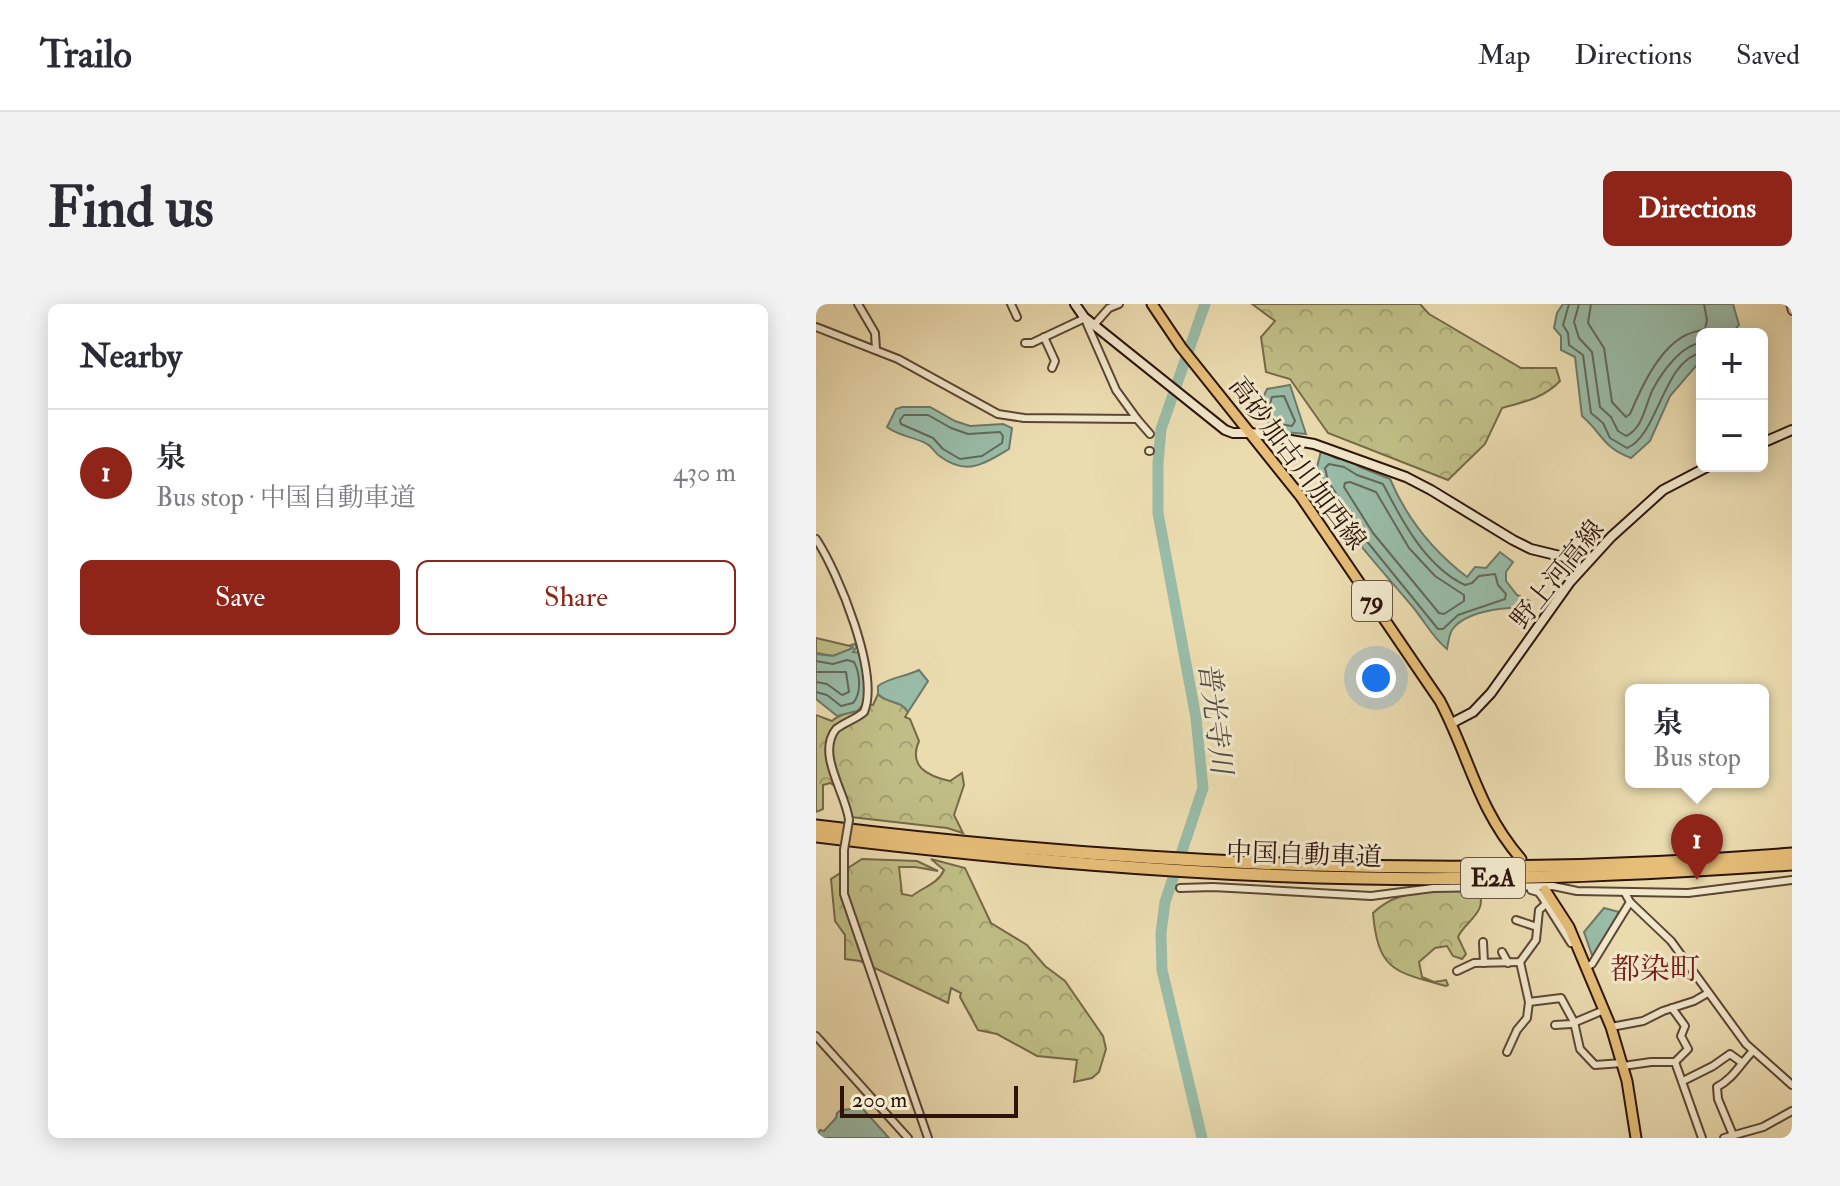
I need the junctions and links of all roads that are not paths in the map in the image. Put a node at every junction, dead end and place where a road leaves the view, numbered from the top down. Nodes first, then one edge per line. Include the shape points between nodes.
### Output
1 (858, 304) edge
2 (1011, 304) edge
3 (1075, 304) edge
4 (1119, 304) edge
5 (1152, 304) edge
6 (1790, 304) edge
7 (1108, 306) edge
8 (1792, 311) edge
9 (1017, 317) dead end
10 (1083, 318) junction
11 (1094, 325) junction
12 (816, 327) edge
13 (1044, 337) junction
14 (1025, 343) dead end
15 (876, 350) junction
16 (1052, 368) dead end
17 (1137, 419) junction
18 (1792, 430) edge
19 (1251, 433) junction
20 (1150, 434) dead end
21 (1768, 440) edge
22 (1698, 472) edge
23 (816, 539) edge
24 (1580, 569) junction
25 (1452, 723) junction
26 (816, 826) edge
27 (816, 836) edge
28 (1792, 854) edge
29 (1521, 859) dead end
30 (1792, 864) edge
31 (1167, 865) junction
32 (1194, 867) junction
33 (1792, 880) edge
34 (1180, 888) dead end
35 (1496, 888) junction
36 (1545, 890) dead end
37 (1625, 893) junction
38 (1630, 902) junction
39 (1547, 903) junction
40 (1516, 920) dead end
41 (1537, 927) junction
42 (1483, 942) dead end
43 (1502, 952) dead end
44 (1520, 962) junction
45 (1484, 963) junction
46 (1508, 963) junction
47 (1584, 968) junction
48 (1457, 971) dead end
49 (1590, 988) dead end
50 (1708, 993) junction
51 (1529, 1002) junction
52 (1672, 1008) junction
53 (1604, 1010) junction
54 (1574, 1022) junction
55 (1555, 1025) dead end
56 (1611, 1027) junction
57 (816, 1036) edge
58 (1753, 1051) junction
59 (1507, 1052) dead end
60 (1675, 1062) junction
61 (1741, 1062) junction
62 (1623, 1064) junction
63 (1683, 1081) junction
64 (1792, 1085) edge
65 (1792, 1111) edge
66 (1733, 1135) junction
67 (908, 1138) edge
68 (928, 1138) edge
69 (1636, 1138) edge
70 (1702, 1138) edge
71 (1724, 1138) edge

1 - 15 street via 875,333
2 - 9 street
3 - 10 street
4 - 7 street
5 - 19 main road, 高砂加古川加西線 / 79
6 - 8 street
7 - 11 street
10 - 11 street
10 - 13 street
10 - 17 street via 1116,390
11 - 19 street via 1225,430
12 - 15 street
13 - 14 street
13 - 16 street via 1055,361
15 - 17 street via 998,414
17 - 20 street
18 - 21 street
19 - 24 street via 1314,444 1406,477 1513,540 1564,557
19 - 25 main road, 高砂加古川加西線 / 79 via 1334,544
22 - 24 street, 野上河高線 via 1663,490
23 - 68 street, bridge via 853,622 868,676 864,712 836,730 826,750 831,775 848,809 844,894
24 - 25 street, 野上河高線 via 1491,693 1473,712
25 - 29 main road, 高砂加古川加西線 / 79 via 1490,818
26 - 31 highway, 中国自動車道 / E2A
27 - 31 highway, 中国自動車道 / E2A via 985,856
28 - 32 highway, 中国自動車道 / E2A via 1478,868
30 - 32 highway, 中国自動車道 / E2A via 1517,878 1352,878
31 - 32 highway, 中国自動車道 / E2A
33 - 37 street via 1688,893
34 - 35 street via 1371,896 1433,888
35 - 37 street via 1553,886
35 - 39 street via 1534,890
36 - 47 main road via 1569,927
37 - 38 street
38 - 47 street via 1592,964
38 - 50 street via 1671,941
39 - 41 street via 1539,910
39 - 47 street
40 - 41 street
41 - 44 street via 1536,940
42 - 45 street
43 - 46 street
44 - 46 street
44 - 51 street
45 - 46 street
45 - 48 street
47 - 49 street
47 - 53 main road
50 - 52 street
50 - 58 street
51 - 54 street via 1561,998
51 - 59 street via 1527,1018
52 - 56 street
52 - 60 street via 1685,1026 1681,1036 1688,1049
53 - 54 street
53 - 56 main road
54 - 55 street
54 - 62 street via 1580,1049 1595,1065
56 - 62 main road
57 - 67 street
58 - 61 street
58 - 64 street
60 - 62 street
60 - 63 street
61 - 63 street via 1730,1054
61 - 66 street via 1716,1094
62 - 69 main road
63 - 70 street
65 - 66 street
66 - 71 street

